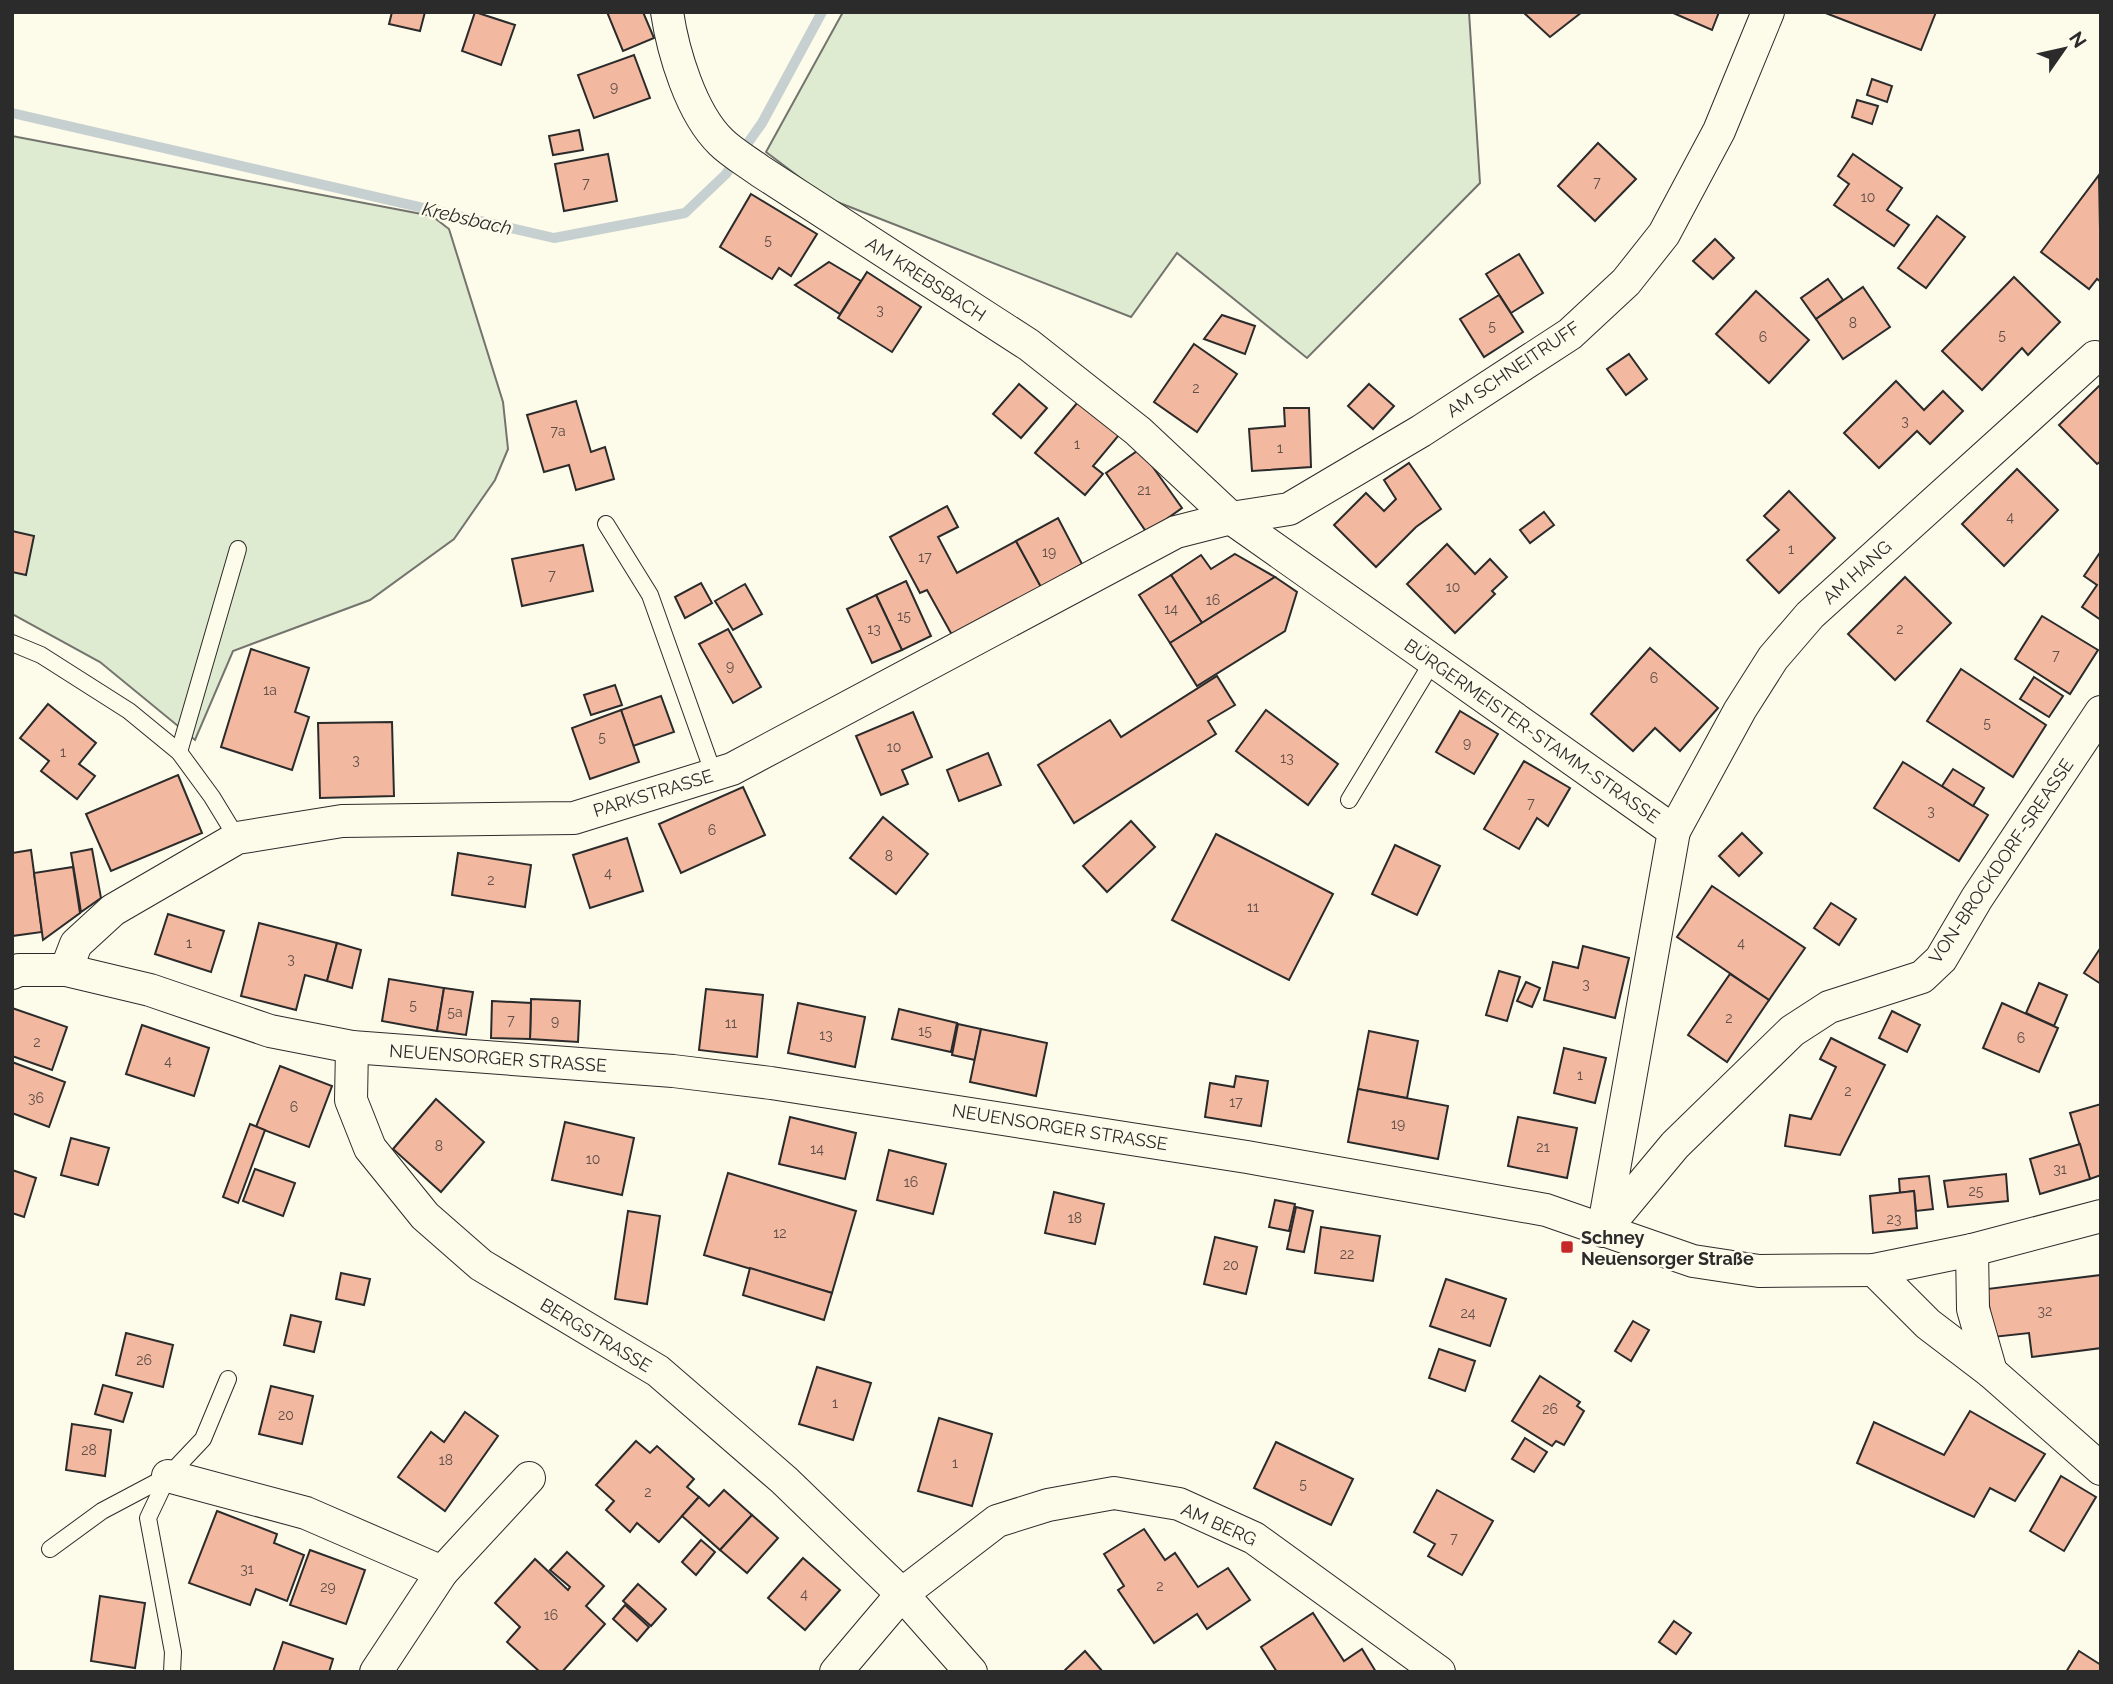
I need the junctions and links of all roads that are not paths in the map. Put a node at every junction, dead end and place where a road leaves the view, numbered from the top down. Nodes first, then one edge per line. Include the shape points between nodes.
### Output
1 (667, 12) edge
2 (1768, 12) edge
3 (2095, 357) dead end
4 (1231, 518) junction
5 (606, 524) dead end
6 (238, 549) dead end
7 (12, 643) edge
8 (1433, 661) junction
9 (2101, 712) edge
10 (179, 752) junction
11 (714, 775) junction
12 (1349, 800) dead end
13 (1674, 831) junction
14 (237, 838) junction
15 (66, 970) junction
16 (12, 973) edge
17 (352, 1046) junction
18 (2101, 1216) edge
19 (1603, 1231) junction
20 (1972, 1250) junction
21 (1874, 1270) junction
22 (1991, 1372) junction
23 (228, 1379) dead end
24 (2101, 1469) edge
25 (168, 1476) junction
26 (529, 1478) dead end
27 (50, 1549) dead end
28 (442, 1572) junction
29 (902, 1594) junction
30 (172, 1672) edge
31 (376, 1672) edge
32 (836, 1672) edge
33 (971, 1672) edge
34 (1439, 1672) edge

1 - 4 street, AM KREBSBACH via 682,72 700,113 720,141 1029,345 1138,431
2 - 4 street, AM SCHNEITRUFF via 1719,131 1664,234 1617,291 1570,334 1301,502 1289,509
3 - 13 street, AM HANG via 1810,615 1773,658 1740,710
4 - 8 street, BÜRGERMEISTER-STAMM-STRASSE
4 - 11 street, PARKSTRASSE via 1176,532
5 - 11 lane via 650,595
6 - 10 lane
7 - 10 lane via 41,655 129,711
8 - 12 lane
8 - 13 street, BÜRGERMEISTER-STAMM-STRASSE
9 - 19 street, VON-BROCKDORF-SREASSE via 1941,959 1922,977 1829,1007 1792,1031 1675,1145
10 - 14 lane
11 - 14 street, PARKSTRASSE via 574,817 342,821
13 - 19 street, BÜRGERMEISTER-STAMM-STRASSE
14 - 15 street, PARKSTRASSE via 113,910 76,944
15 - 16 street, NEUENSORGER STRASSE
15 - 17 street, NEUENSORGER STRASSE via 150,990 270,1031
17 - 19 street, NEUENSORGER STRASSE via 673,1071 844,1093 1532,1207
17 - 29 street, BERGSTRASSE via 351,1100 370,1148 425,1216 481,1265 658,1371 784,1480
18 - 20 street, NEUENSORGER STRASSE
19 - 21 street, NEUENSORGER STRASSE via 1693,1261 1759,1271
20 - 21 street, NEUENSORGER STRASSE
20 - 22 street via 1973,1309
21 - 22 street via 1928,1324
22 - 24 street
23 - 25 lane via 203,1439
25 - 27 lane via 102,1511
25 - 28 street via 306,1513
25 - 30 lane via 148,1518 173,1652
26 - 28 street
28 - 31 street
29 - 32 street, AM BERG
29 - 33 street, BERGSTRASSE
29 - 34 street, AM BERG via 998,1521 1048,1504 1114,1493 1179,1504 1254,1538

